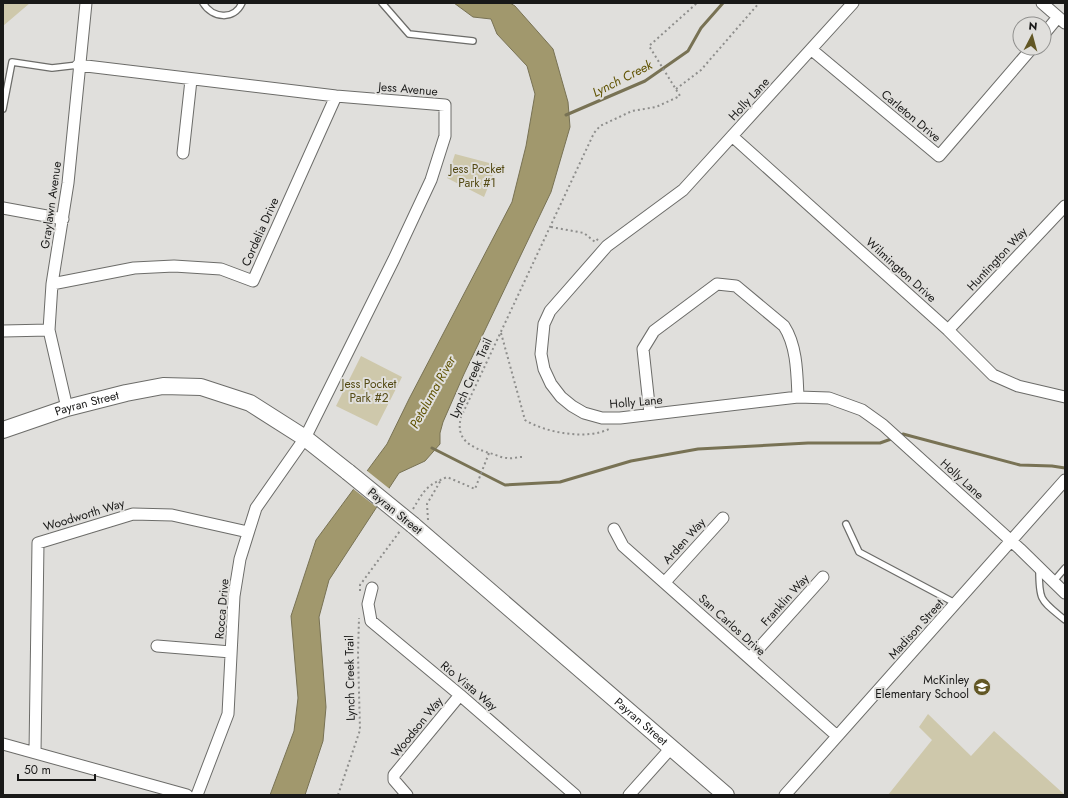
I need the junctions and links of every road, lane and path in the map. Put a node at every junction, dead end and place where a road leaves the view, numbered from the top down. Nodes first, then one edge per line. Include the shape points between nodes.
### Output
1 (86, 3) edge
2 (202, 3) edge
3 (242, 3) edge
4 (382, 3) edge
5 (697, 3) edge
6 (759, 3) edge
7 (853, 3) edge
8 (1042, 3) edge
9 (1061, 20) edge
10 (1052, 27) edge
11 (473, 40) dead end
12 (812, 50) junction
13 (1025, 56) edge
14 (78, 65) junction
15 (191, 80) junction
16 (676, 89) junction
17 (336, 96) junction
18 (3, 109) edge
19 (732, 136) junction
20 (184, 153) dead end
21 (1065, 206) edge
22 (3, 208) edge
23 (64, 219) junction
24 (550, 227) junction
25 (612, 242) junction
26 (52, 284) junction
27 (49, 330) junction
28 (948, 330) junction
29 (3, 331) edge
30 (798, 397) junction
31 (1065, 397) edge
32 (67, 408) junction
33 (650, 414) junction
34 (3, 430) edge
35 (305, 438) junction
36 (489, 453) junction
37 (522, 457) dead end
38 (441, 480) junction
39 (1065, 480) edge
40 (723, 518) dead end
41 (409, 522) junction
42 (846, 524) dead end
43 (614, 529) dead end
44 (248, 532) junction
45 (1011, 541) junction
46 (1065, 568) edge
47 (1039, 569) junction
48 (823, 577) dead end
49 (665, 582) junction
50 (1053, 582) junction
51 (372, 588) dead end
52 (360, 592) dead end
53 (1065, 593) edge
54 (956, 604) junction
55 (359, 615) dead end
56 (1065, 620) edge
57 (157, 646) dead end
58 (231, 652) junction
59 (750, 658) junction
60 (460, 695) junction
61 (837, 736) junction
62 (3, 744) edge
63 (671, 748) junction
64 (35, 752) junction
65 (187, 795) edge
66 (198, 795) edge
67 (338, 795) edge
68 (407, 795) edge
69 (575, 795) edge
70 (629, 795) edge
71 (726, 795) edge
72 (785, 795) edge

1 - 14 street, Graylawn Avenue
2 - 3 lane via 210,12 220,16 232,14
4 - 11 lane via 409,34
5 - 16 path via 649,46
6 - 16 path via 702,70
7 - 12 street, Holly Lane
8 - 9 street
9 - 10 street
12 - 13 street, Carleton Drive via 939,156
12 - 19 street, Holly Lane
14 - 15 street, Jess Avenue
14 - 18 lane via 52,68 12,62
14 - 23 street, Graylawn Avenue
15 - 17 street, Jess Avenue
15 - 20 street
16 - 24 path, Lynch Creek Trail via 680,96 672,100 632,111 600,126
17 - 26 street, Cordelia Drive via 253,280 221,269 174,266 134,268
17 - 35 street, Jess Avenue via 445,105 445,136 428,187
19 - 25 street, Holly Lane via 684,190
19 - 28 street, Wilmington Drive
21 - 28 street, Huntington Way
22 - 23 street
23 - 26 street, Graylawn Avenue
24 - 25 path via 584,233 595,242 605,234
24 - 36 path, Lynch Creek Trail via 459,425 465,442
25 - 33 street, Holly Lane via 550,310 541,339 544,369 561,397 584,413 602,418
26 - 27 street, Graylawn Avenue
27 - 29 street
27 - 32 street, Graylawn Avenue
28 - 31 street, Wilmington Drive via 993,375 1018,386
30 - 33 street, Holly Lane
30 - 33 street via 790,334 736,286 717,284 654,332 643,349
30 - 45 street, Holly Lane via 829,398 862,410 883,424
32 - 34 main road, Payran Street
32 - 35 main road, Payran Street via 163,386 201,388 250,403
35 - 41 main road, Payran Street, bridge
35 - 44 street, Rocca Drive via 256,508
36 - 37 path, Lynch Creek Trail via 506,458
36 - 38 path via 475,489 447,477
38 - 41 path via 434,482 424,491
38 - 41 path via 427,504 428,520
39 - 45 street, Madison Street
40 - 49 street, Arden Way
41 - 52 path via 360,585
41 - 63 main road, Payran Street
42 - 54 lane via 859,552
43 - 49 street, San Carlos Drive via 623,546
44 - 58 street, Rocca Drive via 240,559 234,596
44 - 64 street, Woodworth Way via 172,515 133,514 38,543
45 - 47 street, Holly Lane
45 - 54 street, Madison Street
46 - 50 lane
47 - 50 street, Holly Lane
47 - 56 lane via 1039,593 1042,600
48 - 59 street, Franklin Way
49 - 59 street, San Carlos Drive
50 - 53 street, Holly Lane
51 - 60 street, Rio Vista Way via 368,604 371,621
54 - 61 street, Madison Street
55 - 67 path, Lynch Creek Trail via 360,730
57 - 58 street
58 - 66 street, Rocca Drive via 228,714
59 - 61 street, San Carlos Drive
60 - 68 street, Woodson Way via 394,776 394,780
60 - 69 street, Rio Vista Way
61 - 72 street, Madison Street
62 - 64 street
63 - 70 street
63 - 71 main road, Payran Street
64 - 65 street

